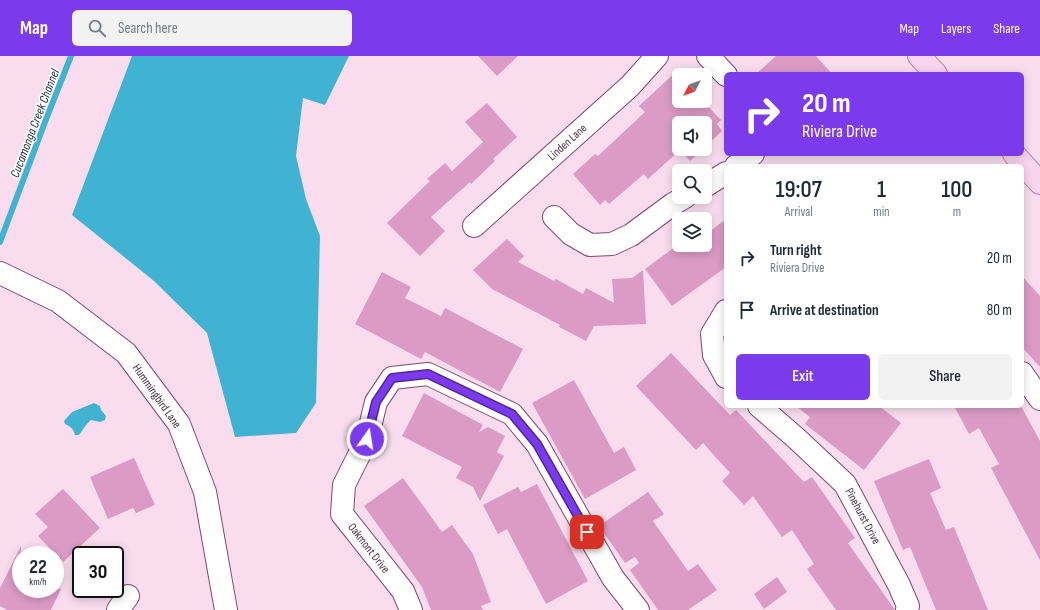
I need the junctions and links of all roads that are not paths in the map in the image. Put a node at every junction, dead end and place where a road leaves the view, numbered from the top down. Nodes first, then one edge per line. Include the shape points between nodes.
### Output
1 (657, 56) edge
2 (708, 56) edge
3 (919, 56) edge
4 (934, 72) edge
5 (724, 74) edge
6 (750, 156) edge
7 (1016, 156) edge
8 (739, 164) edge
9 (1023, 164) edge
10 (1024, 165) edge
11 (724, 174) edge
12 (712, 182) edge
13 (1040, 183) edge
14 (673, 204) edge
15 (554, 218) dead end
16 (474, 226) dead end
17 (0, 273) edge
18 (724, 314) edge
19 (724, 373) edge
20 (1024, 376) edge
21 (1040, 398) edge
22 (762, 408) edge
23 (226, 610) edge
24 (411, 610) edge
25 (638, 610) edge
26 (907, 610) edge

1 - 16 street, Linden Lane via 630,86
2 - 5 street
3 - 4 main road
6 - 8 street
7 - 9 main road
10 - 13 main road
11 - 12 street
14 - 15 street via 631,235 612,244 590,245 571,234
17 - 23 street, Hummingbird Lane via 58,301 126,353 179,424 205,492
18 - 19 street via 712,334 714,355
20 - 21 street
22 - 26 street, Pinehurst Drive via 845,484 900,585 908,606
24 - 25 street, Oakmont Drive via 403,591 342,514 344,485 367,439 376,402 392,378 428,374 512,414 537,444 613,578

